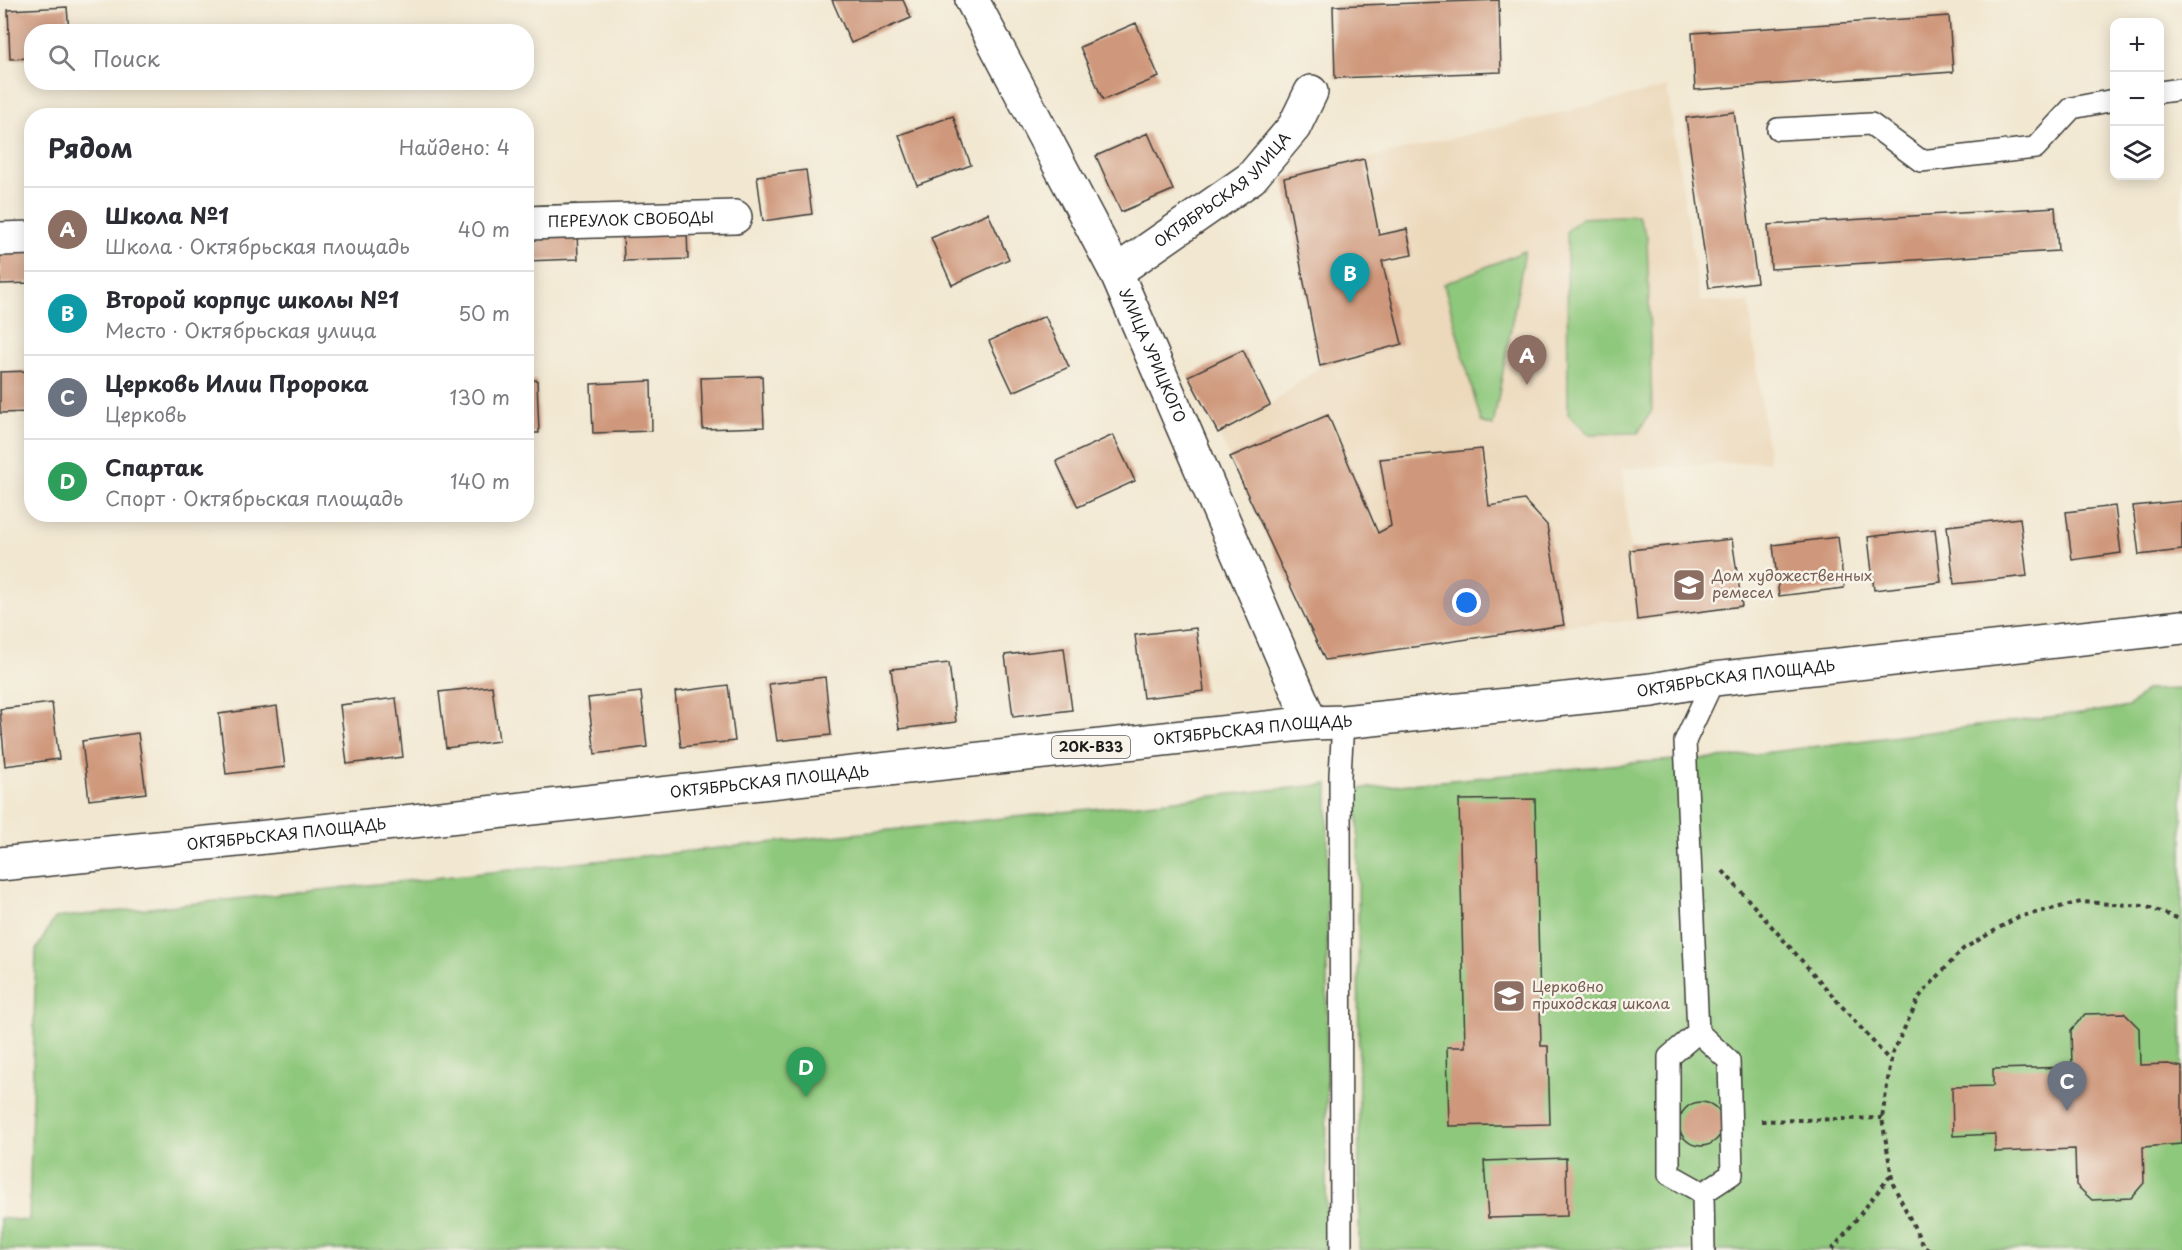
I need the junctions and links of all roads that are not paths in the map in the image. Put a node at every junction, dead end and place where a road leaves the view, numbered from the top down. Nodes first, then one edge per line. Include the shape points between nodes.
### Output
1 (972, 0) edge
2 (2182, 89) edge
3 (2164, 91) edge
4 (1311, 92) dead end
5 (2110, 101) edge
6 (1778, 129) dead end
7 (735, 217) dead end
8 (534, 223) edge
9 (24, 238) edge
10 (0, 239) edge
11 (1116, 272) junction
12 (2182, 627) edge
13 (1714, 679) junction
14 (1343, 722) junction
15 (1311, 723) junction
16 (0, 864) edge
17 (1698, 1032) junction
18 (1703, 1193) junction
19 (1341, 1250) edge
20 (1704, 1250) edge

1 - 11 main road, УЛИЦА УРИЦКОГО
2 - 3 lane
4 - 11 main road, ОКТЯБРЬСКАЯ УЛИЦА via 1294,128 1251,178
5 - 6 lane via 2072,108 2035,148 1921,160 1871,124
7 - 8 main road, ПЕРЕУЛОК СВОБОДЫ
9 - 10 main road
11 - 15 main road, УЛИЦА УРИЦКОГО
12 - 13 main road, ОКТЯБРЬСКАЯ ПЛОЩАДЬ / 20К-В33
13 - 14 main road, ОКТЯБРЬСКАЯ ПЛОЩАДЬ / 20К-В33 via 1652,690
13 - 17 lane via 1685,741
14 - 15 main road, ОКТЯБРЬСКАЯ ПЛОЩАДЬ / 20К-В33
14 - 19 lane
15 - 16 main road, ОКТЯБРЬСКАЯ ПЛОЩАДЬ / 20К-В33
17 - 18 lane via 1728,1061 1731,1122 1732,1174
17 - 18 lane via 1669,1057 1669,1174
18 - 20 lane

